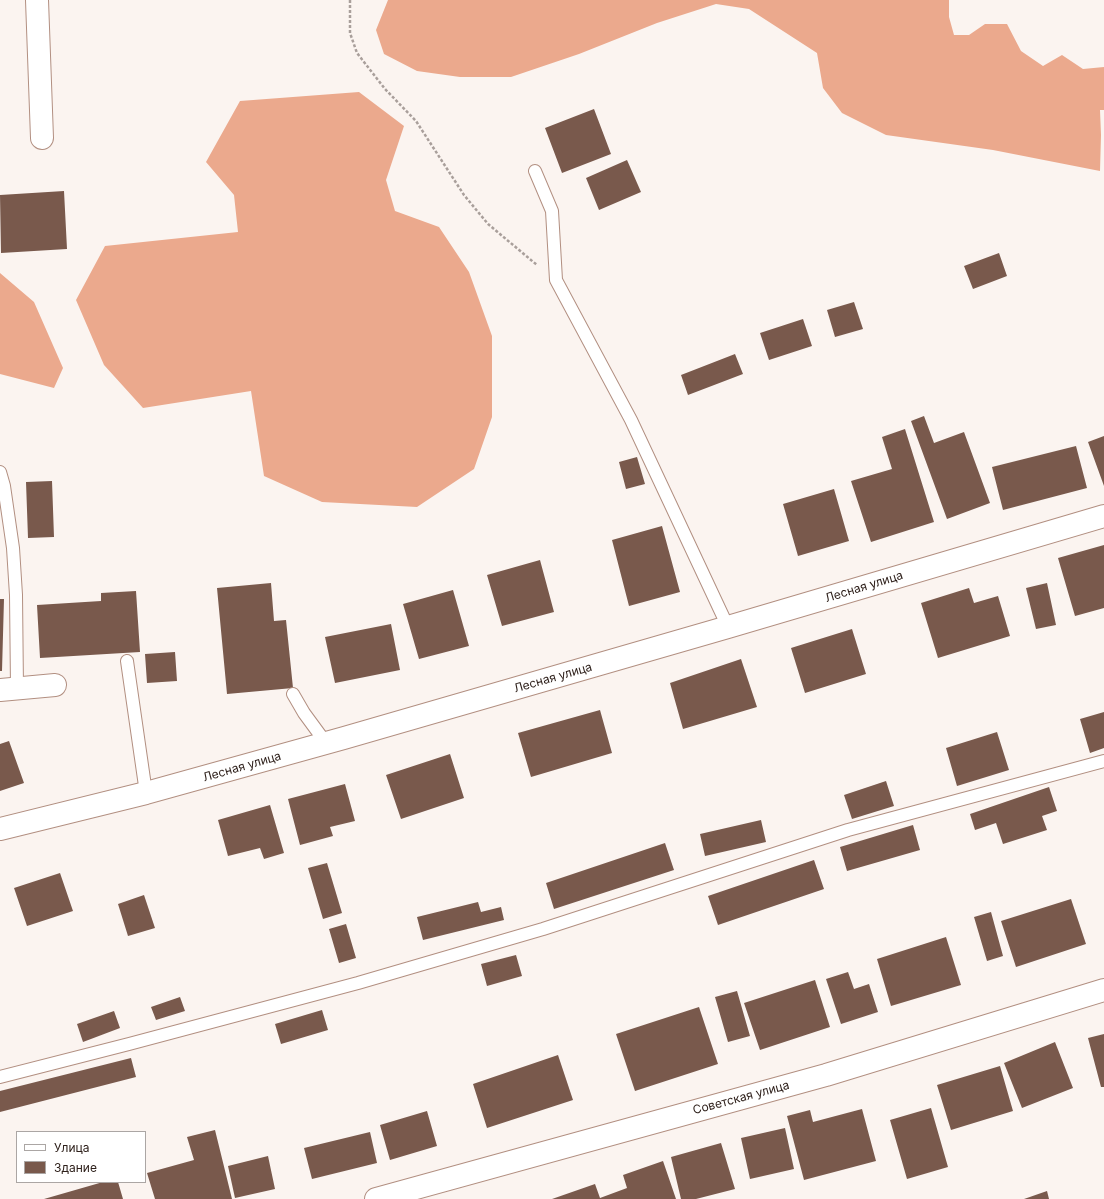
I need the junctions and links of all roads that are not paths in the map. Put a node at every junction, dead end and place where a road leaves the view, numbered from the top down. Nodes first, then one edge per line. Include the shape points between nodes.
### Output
1 (37, 0) edge
2 (42, 138) dead end
3 (535, 171) dead end
4 (0, 472) edge
5 (1104, 516) edge
6 (728, 627) junction
7 (127, 661) dead end
8 (55, 685) dead end
9 (8, 689) edge
10 (293, 694) dead end
11 (326, 743) junction
12 (1104, 761) edge
13 (146, 793) junction
14 (0, 829) edge
15 (1104, 990) edge
16 (0, 1077) edge
17 (376, 1199) edge

1 - 2 street
3 - 6 lane via 552,211 556,280 631,420
4 - 9 lane via 13,548 16,595
5 - 6 street, Лесная улица
6 - 11 street, Лесная улица
7 - 13 lane
8 - 9 street
10 - 11 lane
11 - 13 street, Лесная улица
12 - 16 lane via 848,830 542,929 358,983
13 - 14 street, Лесная улица
15 - 17 street, Советская улица via 826,1075

